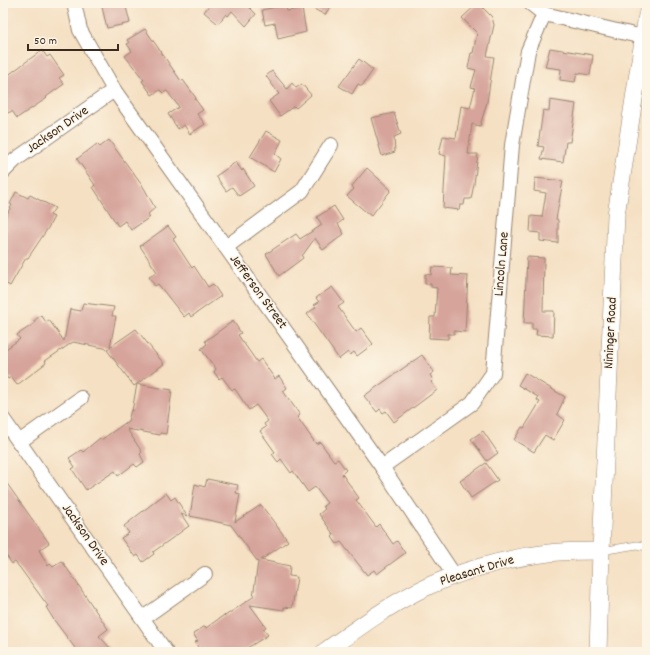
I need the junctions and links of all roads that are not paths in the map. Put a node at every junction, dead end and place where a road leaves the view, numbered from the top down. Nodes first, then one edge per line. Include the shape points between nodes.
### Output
1 (74, 3) edge
2 (530, 3) edge
3 (544, 14) junction
4 (647, 16) edge
5 (643, 37) junction
6 (114, 90) junction
7 (331, 145) dead end
8 (3, 172) edge
9 (226, 247) junction
10 (81, 398) dead end
11 (3, 419) edge
12 (19, 442) junction
13 (382, 467) junction
14 (647, 547) edge
15 (601, 551) junction
16 (205, 574) dead end
17 (454, 575) junction
18 (143, 618) junction
19 (166, 652) edge
20 (324, 652) edge
21 (598, 652) edge

1 - 6 street, Jefferson Street via 80,30
2 - 3 street
3 - 5 street
3 - 13 street, Lincoln Lane via 528,51 512,145 493,373 472,404
4 - 5 street, Nininger Road
5 - 15 street, Nininger Road via 616,215
6 - 8 street, Jackson Drive via 15,160
6 - 9 street, Jefferson Street
7 - 9 street via 302,191
9 - 13 street, Jefferson Street
10 - 12 street
11 - 12 street, Jackson Drive
12 - 18 street, Jackson Drive
13 - 17 street, Jefferson Street
14 - 15 lane
15 - 17 street, Pleasant Drive via 549,553 500,562
15 - 21 street, Nininger Road
16 - 18 street
17 - 20 street, Pleasant Drive via 416,592 376,615
18 - 19 street, Jackson Drive

